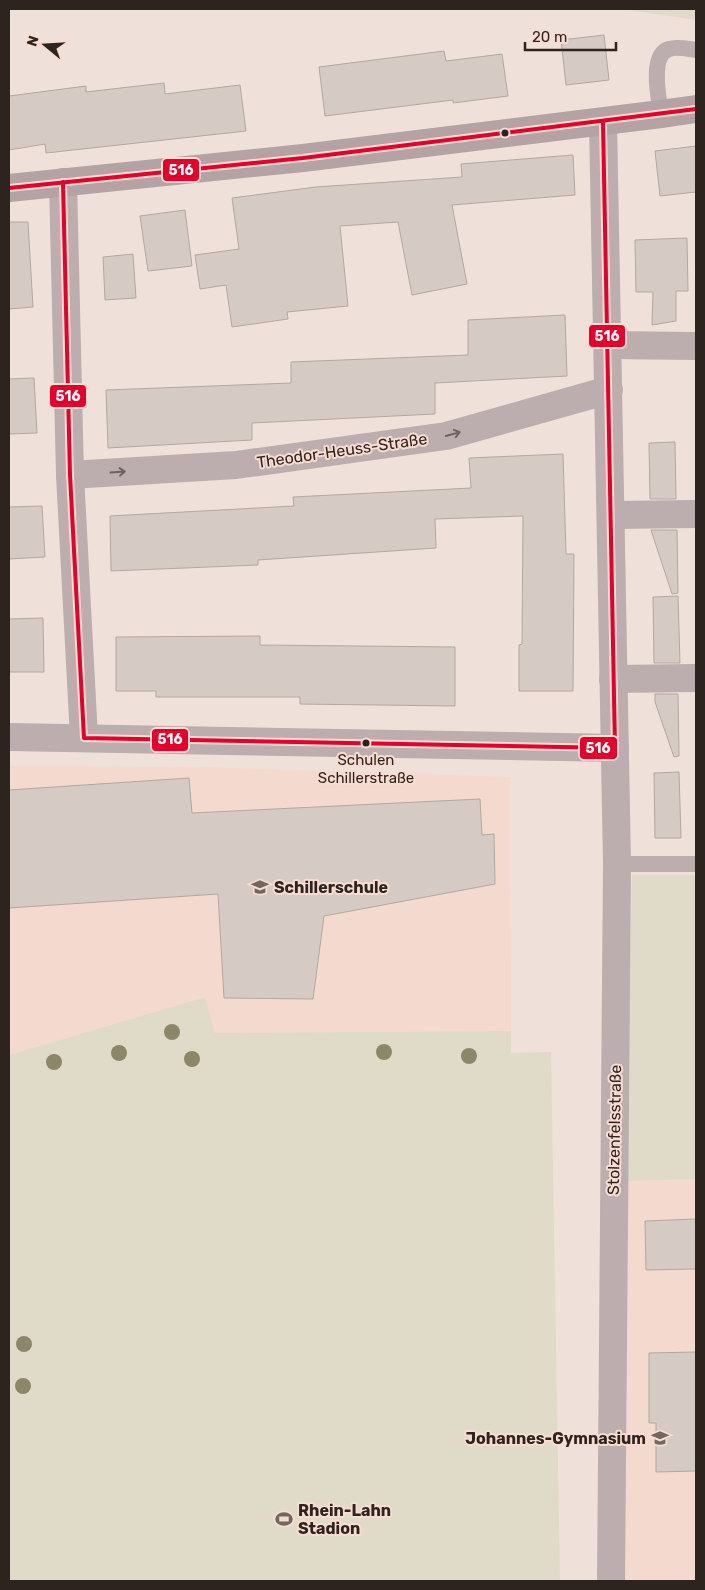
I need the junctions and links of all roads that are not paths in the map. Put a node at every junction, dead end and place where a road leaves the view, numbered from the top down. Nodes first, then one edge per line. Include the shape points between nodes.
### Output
1 (696, 50) edge
2 (696, 109) edge
3 (661, 114) junction
4 (603, 122) junction
5 (63, 182) junction
6 (9, 188) edge
7 (608, 345) junction
8 (696, 346) edge
9 (608, 390) junction
10 (70, 475) junction
11 (696, 514) edge
12 (611, 515) junction
13 (696, 678) edge
14 (613, 679) junction
15 (9, 738) edge
16 (84, 738) junction
17 (615, 748) junction
18 (617, 864) junction
19 (696, 864) edge
20 (611, 1581) edge

1 - 3 lane via 671,48 661,54 656,71
2 - 3 street
3 - 4 street
4 - 5 street via 303,158
4 - 7 street, Stolzenfelsstraße
5 - 6 street
5 - 10 street
7 - 8 street
7 - 9 street, Stolzenfelsstraße
10 -> 9 street, Theodor-Heuss-Straße via 236,465 446,436
9 - 12 street, Stolzenfelsstraße
10 - 16 street
11 - 12 street
12 - 14 street, Stolzenfelsstraße
13 - 14 street
14 - 17 street, Stolzenfelsstraße
15 - 16 street
16 - 17 street
17 - 18 street, Stolzenfelsstraße
18 - 19 lane
18 - 20 street, Stolzenfelsstraße

